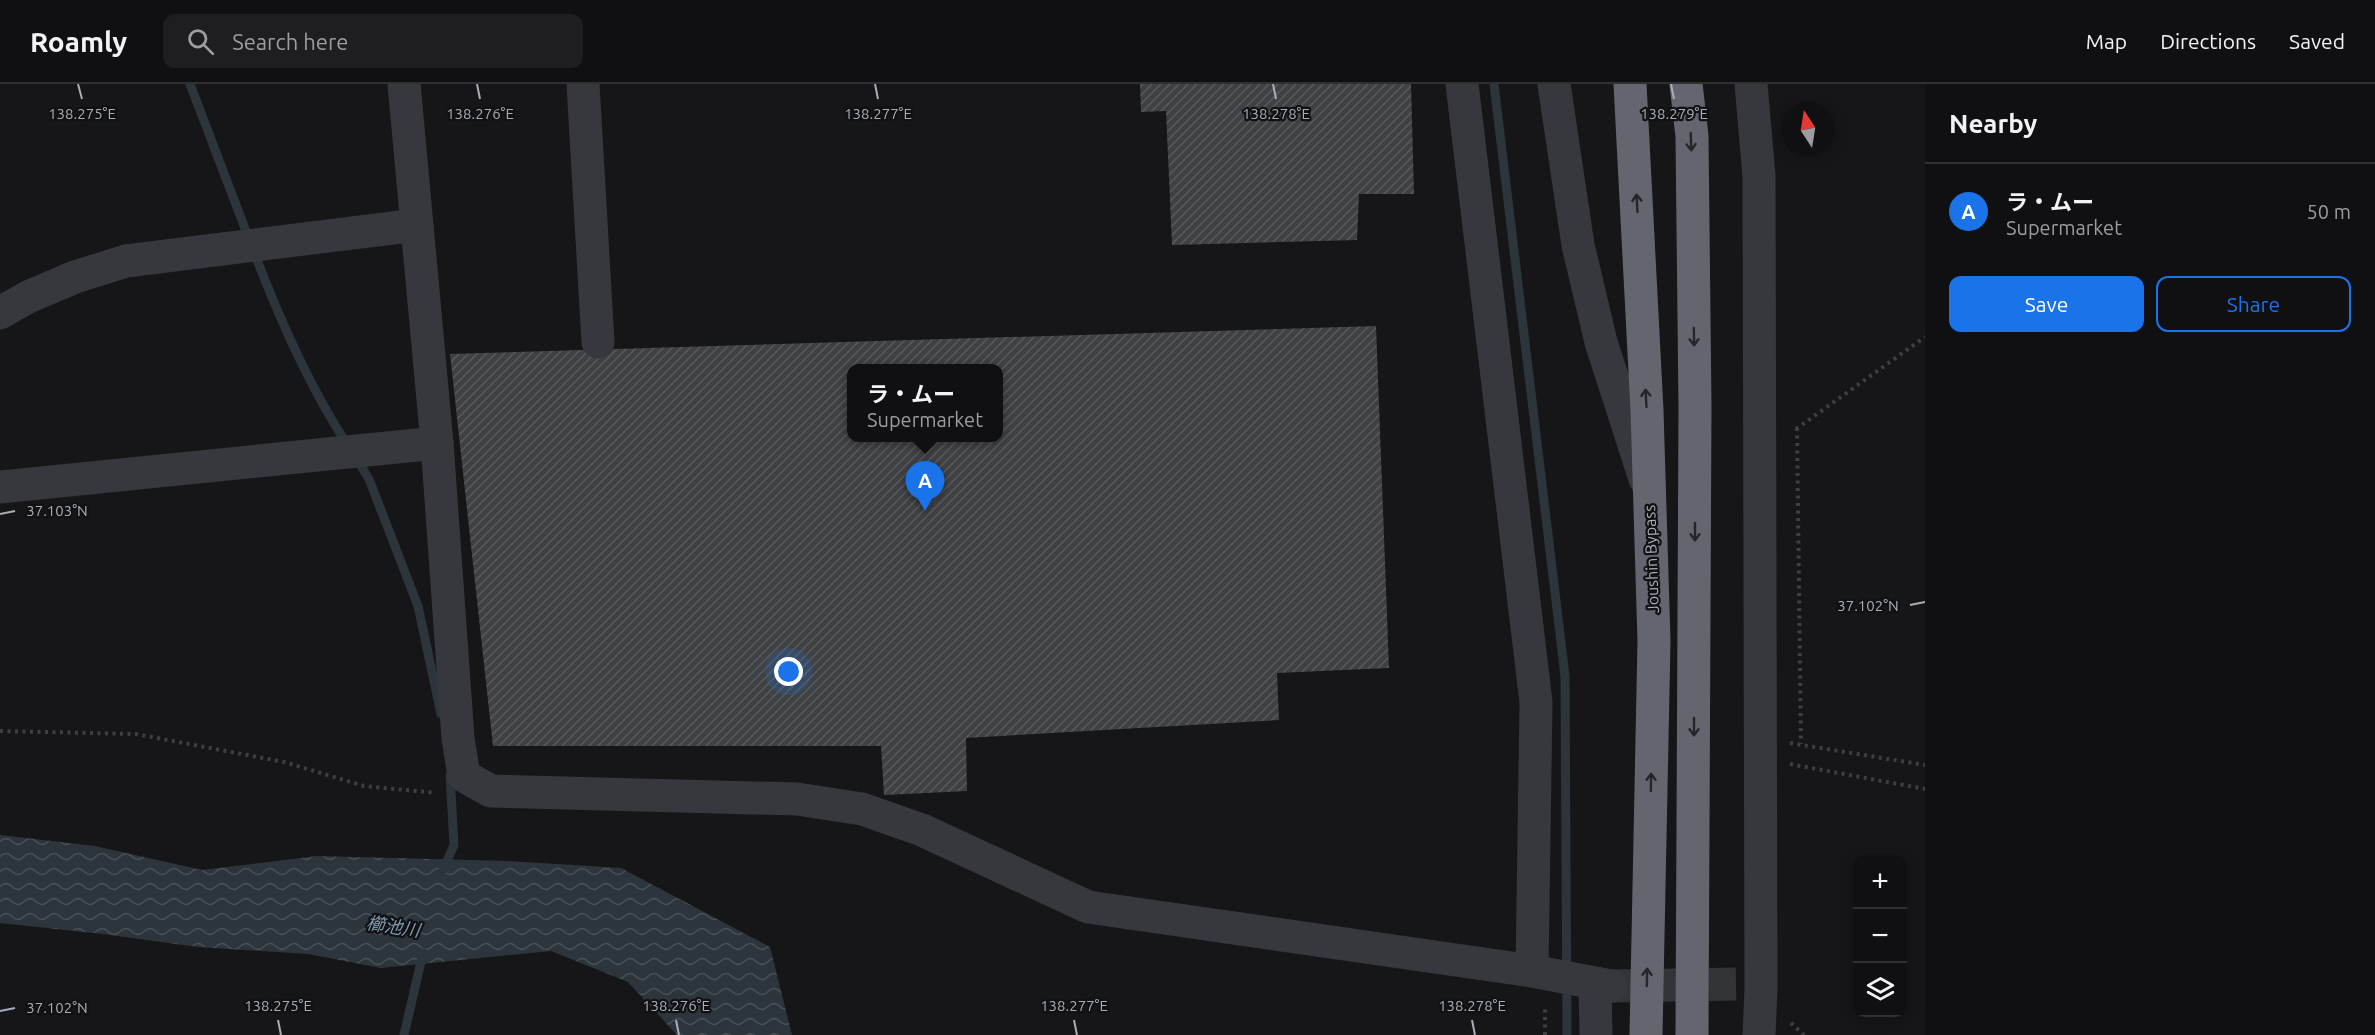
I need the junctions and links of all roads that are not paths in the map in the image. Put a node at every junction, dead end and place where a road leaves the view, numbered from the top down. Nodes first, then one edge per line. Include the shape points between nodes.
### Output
1 (404, 84) edge
2 (583, 84) edge
3 (1462, 84) edge
4 (1554, 84) edge
5 (1630, 84) edge
6 (1686, 84) edge
7 (1751, 84) edge
8 (417, 225) junction
9 (0, 313) edge
10 (598, 342) dead end
11 (437, 442) junction
12 (0, 487) edge
13 (1650, 495) junction
14 (1532, 971) junction
15 (1596, 1035) edge
16 (1646, 1035) edge
17 (1692, 1035) edge
18 (1759, 1035) edge

1 - 8 street
2 - 10 street
3 - 14 street via 1536,702
4 - 13 street via 1578,245 1602,342
13 -> 5 highway, Joushin Bypass
6 -> 17 highway via 1692,136 1695,407
7 - 18 street via 1759,176
8 - 9 street via 126,261 28,297
8 - 11 street
11 - 12 street
11 - 14 street via 458,738 464,776 491,791 797,799 862,809 922,830 1088,907
16 -> 13 highway, Joushin Bypass via 1654,641
14 - 15 street via 1603,985

